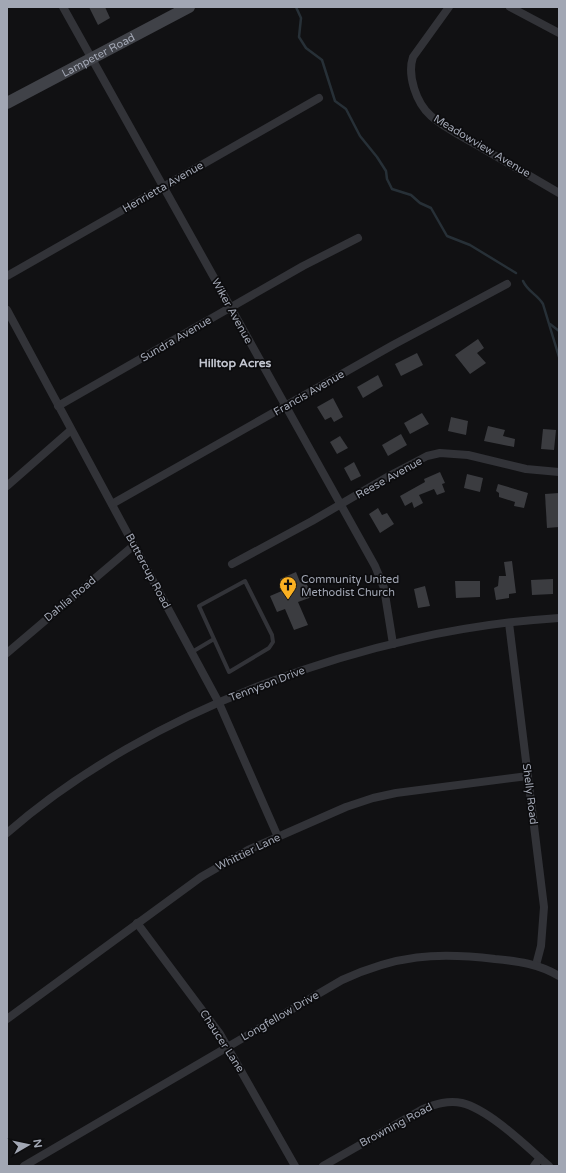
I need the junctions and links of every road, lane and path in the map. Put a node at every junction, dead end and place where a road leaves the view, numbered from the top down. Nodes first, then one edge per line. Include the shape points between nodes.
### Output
1 (63, 7) edge
2 (189, 7) edge
3 (449, 7) edge
4 (510, 7) edge
5 (559, 33) edge
6 (90, 59) junction
7 (319, 98) dead end
8 (7, 103) edge
9 (163, 187) junction
10 (559, 193) edge
11 (358, 238) dead end
12 (7, 276) edge
13 (507, 284) dead end
14 (230, 308) junction
15 (7, 310) edge
16 (58, 406) junction
17 (286, 406) junction
18 (71, 430) junction
19 (559, 472) edge
20 (7, 486) edge
21 (112, 504) junction
22 (341, 505) junction
23 (133, 546) junction
24 (232, 564) dead end
25 (559, 618) edge
26 (509, 623) junction
27 (214, 639) junction
28 (393, 644) junction
29 (192, 652) junction
30 (7, 653) edge
31 (219, 703) junction
32 (528, 776) junction
33 (7, 833) edge
34 (278, 837) junction
35 (137, 923) junction
36 (536, 965) junction
37 (559, 976) edge
38 (7, 1019) edge
39 (228, 1047) junction
40 (540, 1158) junction
41 (24, 1166) edge
42 (295, 1166) edge
43 (323, 1166) edge
44 (534, 1166) edge
45 (549, 1166) edge

1 - 6 street, Wiker Avenue
2 - 6 main road, Lampeter Road
3 - 10 street, Meadowview Avenue via 414,57 411,66 416,93 430,114 450,130
4 - 5 street
6 - 8 main road, Lampeter Road
6 - 9 street, Wiker Avenue
7 - 9 street, Henrietta Avenue
9 - 12 street, Henrietta Avenue
9 - 14 street, Wiker Avenue
11 - 14 street, Sundra Avenue
13 - 17 street, Francis Avenue
14 - 16 street, Sundra Avenue
14 - 17 street, Wiker Avenue
15 - 16 street, Buttercup Road
16 - 18 street, Buttercup Road
17 - 21 street, Francis Avenue
17 - 22 street, Wiker Avenue
18 - 20 street
18 - 21 street, Buttercup Road
19 - 22 street, Reese Avenue via 526,470 468,455 444,452 421,459
21 - 23 street, Buttercup Road
22 - 24 street, Reese Avenue
22 - 28 street, Wiker Avenue via 381,581 388,607
23 - 29 street, Buttercup Road
23 - 30 street, Dahlia Road
25 - 26 street, Tennyson Drive
26 - 28 street, Tennyson Drive
26 - 32 street, Shelly Road
27 - 27 lane via 229,672 270,648 273,642 269,630 245,581 199,606
27 - 29 lane
28 - 31 street, Tennyson Drive via 286,676
29 - 31 street, Buttercup Road
31 - 33 street, Tennyson Drive via 169,725 94,768 39,806
31 - 34 street, Buttercup Road
32 - 34 street, Whittier Lane via 373,798
32 - 36 street, Shelly Road via 544,907 541,946
34 - 35 street, Whittier Lane via 216,867
35 - 38 street, Whittier Lane
35 - 39 street, Chaucer Lane
36 - 37 street, Longfellow Drive
36 - 39 street, Longfellow Drive via 457,955 427,955 376,966 342,980
39 - 41 street, Longfellow Drive
39 - 42 street, Chaucer Lane
40 - 43 street, Browning Road via 480,1110 462,1103 450,1102 423,1109
40 - 44 street
40 - 45 street, Browning Road

